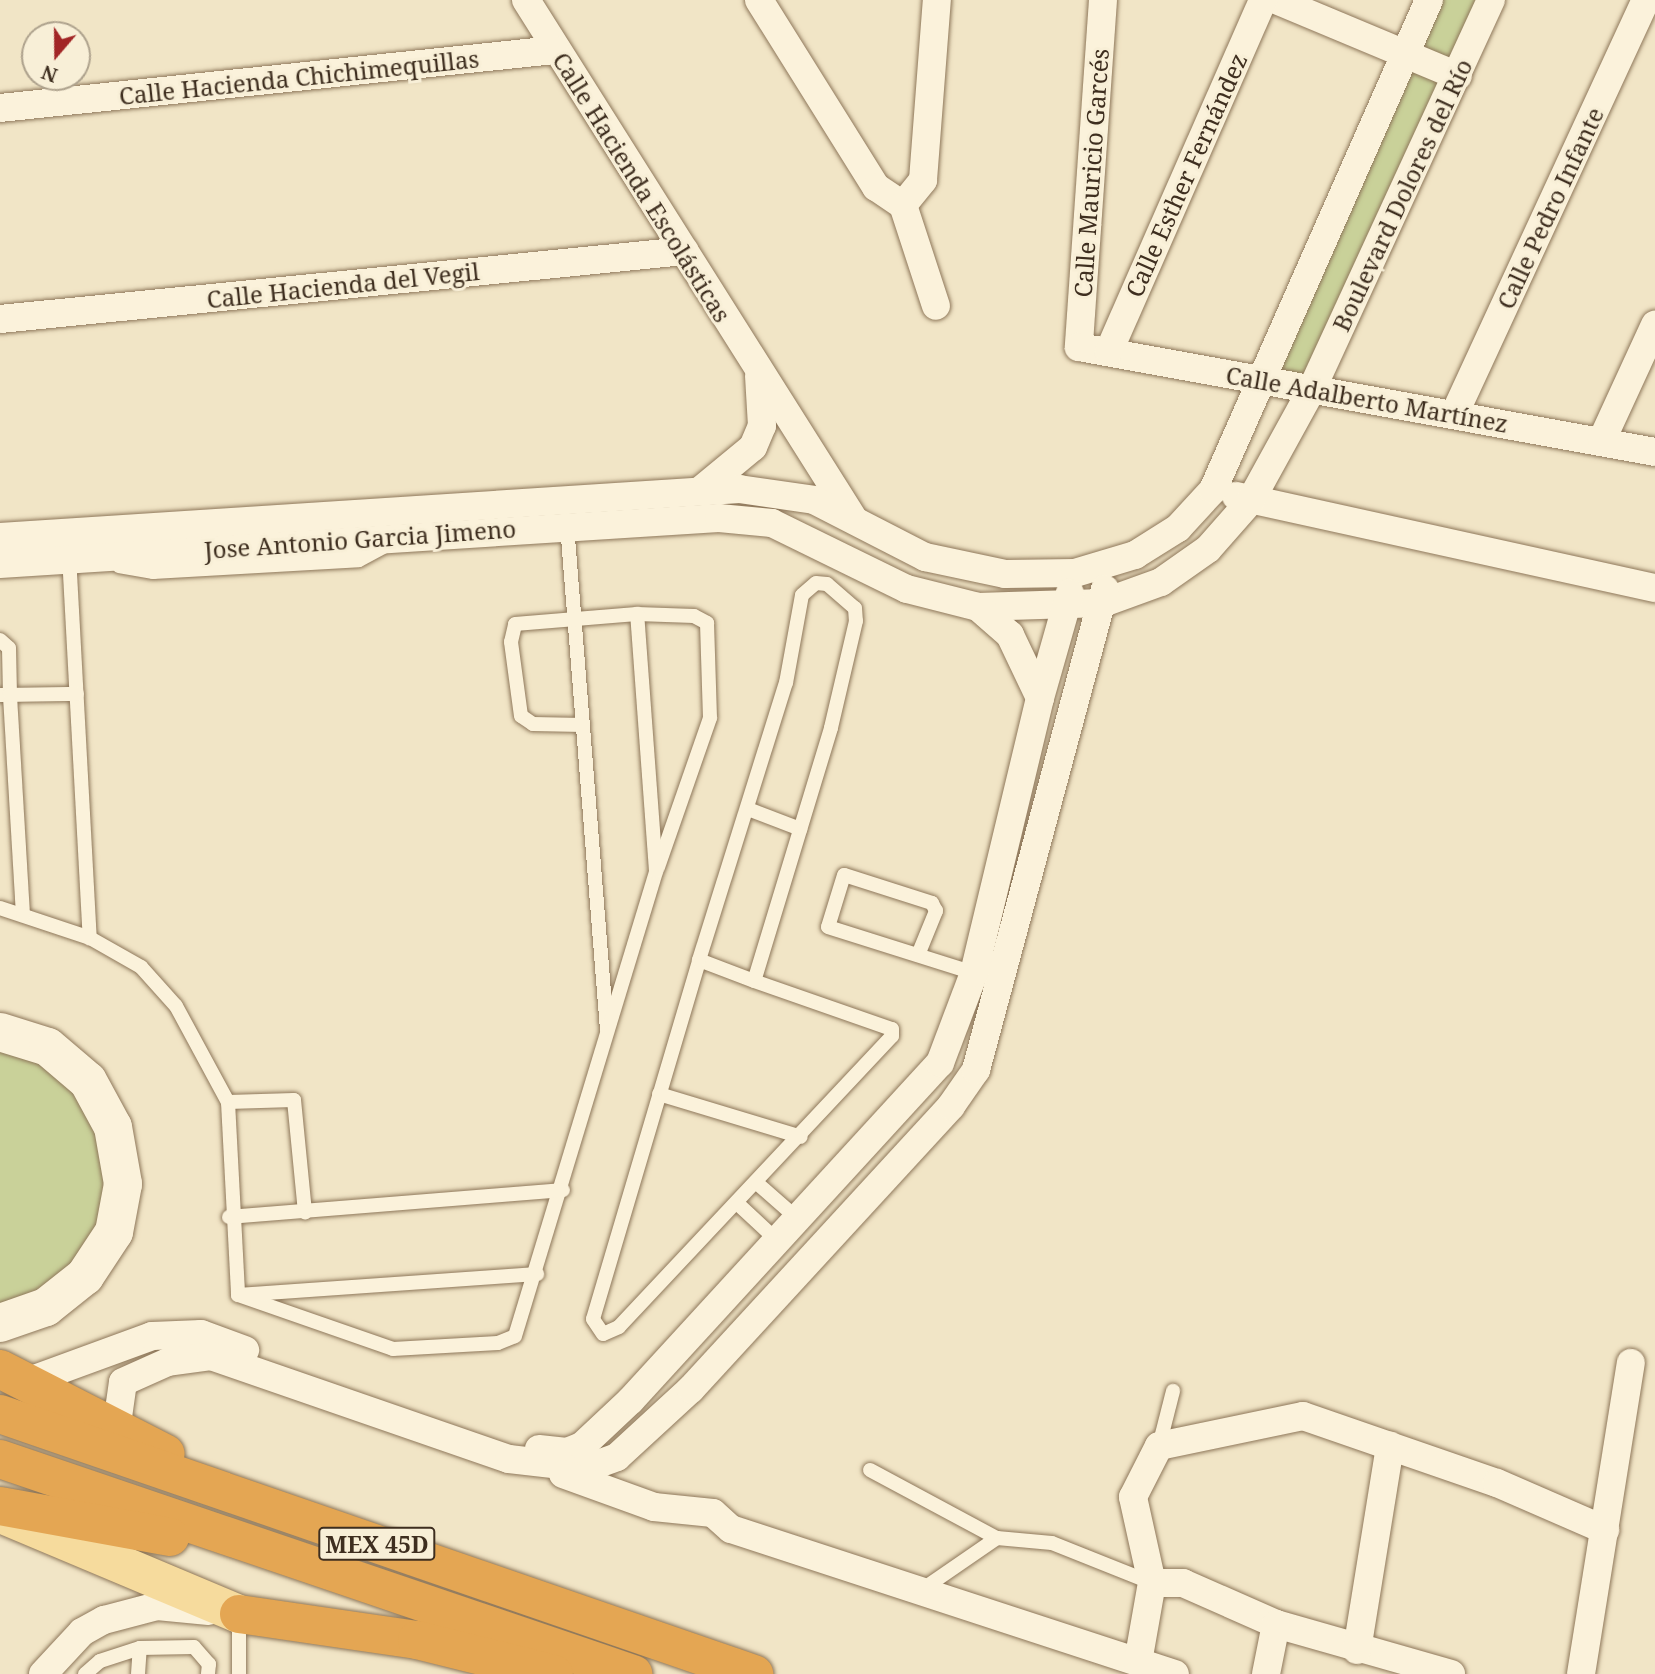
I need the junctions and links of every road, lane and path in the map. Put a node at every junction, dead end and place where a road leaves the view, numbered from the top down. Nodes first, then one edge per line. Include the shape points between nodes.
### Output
1 (526, 0) edge
2 (759, 0) edge
3 (936, 0) edge
4 (1103, 0) edge
5 (1263, 0) edge
6 (1276, 0) edge
7 (1429, 0) edge
8 (1491, 0) edge
9 (1646, 0) edge
10 (555, 51) junction
11 (1405, 54) junction
12 (1458, 76) junction
13 (0, 108) edge
14 (903, 205) junction
15 (685, 251) junction
16 (936, 306) dead end
17 (0, 319) edge
18 (1655, 325) edge
19 (1079, 347) joint
20 (1109, 351) junction
21 (759, 373) junction
22 (1258, 381) junction
23 (1311, 389) junction
24 (1454, 415) junction
25 (1602, 440) junction
26 (1655, 452) edge
27 (702, 489) junction
28 (1213, 489) junction
29 (1251, 500) junction
30 (854, 520) junction
31 (566, 525) junction
32 (0, 537) edge
33 (72, 549) junction
34 (1111, 562) junction
35 (0, 564) edge
36 (1075, 573) junction
37 (1655, 588) edge
38 (1102, 603) junction
39 (978, 607) junction
40 (1066, 608) junction
41 (637, 614) junction
42 (577, 616) junction
43 (0, 639) edge
44 (77, 694) junction
45 (5, 695) edge
46 (1040, 698) junction
47 (583, 725) junction
48 (748, 809) junction
49 (800, 829) junction
50 (656, 871) junction
51 (0, 908) edge
52 (23, 915) junction
53 (90, 938) junction
54 (918, 955) junction
55 (699, 960) junction
56 (974, 974) junction
57 (754, 981) junction
58 (0, 1032) edge
59 (607, 1038) junction
60 (659, 1094) junction
61 (228, 1102) junction
62 (801, 1137) junction
63 (758, 1184) junction
64 (563, 1190) junction
65 (738, 1204) junction
66 (305, 1212) junction
67 (229, 1217) junction
68 (800, 1221) junction
69 (780, 1243) junction
70 (537, 1274) junction
71 (238, 1295) junction
72 (0, 1323) edge
73 (1631, 1363) dead end
74 (16, 1375) edge
75 (1173, 1391) dead end
76 (0, 1414) edge
77 (117, 1424) junction
78 (517, 1446) junction
79 (1158, 1446) junction
80 (1390, 1446) junction
81 (0, 1459) edge
82 (542, 1466) junction
83 (870, 1471) dead end
84 (224, 1490) junction
85 (0, 1506) edge
86 (0, 1514) edge
87 (1605, 1530) junction
88 (997, 1538) junction
89 (299, 1561) junction
90 (1152, 1583) junction
91 (918, 1592) junction
92 (239, 1615) junction
93 (1276, 1624) junction
94 (140, 1648) junction
95 (1357, 1650) junction
96 (1138, 1662) junction
97 (1580, 1673) edge
98 (43, 1674) edge
99 (85, 1674) edge
100 (138, 1674) edge
101 (208, 1674) edge
102 (239, 1674) edge
103 (554, 1674) edge
104 (633, 1674) edge
105 (754, 1674) edge
106 (1175, 1674) edge
107 (1266, 1674) edge
108 (1451, 1674) edge

1 - 10 street, Calle Hacienda Escolásticas
2 - 14 street via 876,187
3 - 14 street via 923,180
4 - 19 street, Calle Mauricio Garcés
5 - 20 street, Calle Esther Fernández
6 - 11 street
7 - 11 street
8 - 12 street, Boulevard Dolores del Río
9 - 24 street, Calle Pedro Infante
10 - 13 street, Calle Hacienda Chichimequillas
10 - 15 street, Calle Hacienda Escolásticas
11 - 12 street
11 - 22 street
12 - 23 street, Boulevard Dolores del Río
14 - 16 street
15 - 17 street, Calle Hacienda del Vegil
15 - 21 street, Calle Hacienda Escolásticas
18 - 25 street
19 - 20 street, Calle Adalberto Martínez
20 - 22 street, Calle Adalberto Martínez
21 - 27 street, Calle Hacienda Escolásticas via 762,426 754,447
21 - 30 street, Calle Hacienda Escolásticas
22 - 23 street, Calle Adalberto Martínez
22 - 28 street, Jose Antonio Garcia Jimeno
23 - 24 street, Calle Adalberto Martínez
23 - 29 street, Boulevard Dolores del Río
24 - 25 street, Calle Adalberto Martínez
25 - 26 street, Calle Adalberto Martínez
27 - 30 street, Jose Antonio Garcia Jimeno via 775,492 814,500
27 - 33 street, Jose Antonio Garcia Jimeno
28 - 29 street
28 - 34 street, Jose Antonio Garcia Jimeno via 1178,528
29 - 37 street
29 - 38 street, Boulevard Dolores del Río via 1198,556 1161,582
30 - 36 street, Jose Antonio Garcia Jimeno via 925,558 1005,574
31 - 33 street, Jose Antonio Garcia Jimeno
31 - 39 street, Jose Antonio Garcia Jimeno via 719,517 772,523 907,589
31 - 42 lane
32 - 33 street, Jose Antonio Garcia Jimeno
33 - 35 street, Jose Antonio Garcia Jimeno
33 - 44 lane
34 - 36 street, Jose Antonio Garcia Jimeno
34 - 38 street
36 - 40 street
38 - 40 street, Boulevard Dolores del Río
38 - 82 street via 976,1070 951,1106 691,1390 617,1457 587,1468
39 - 40 street, Boulevard Dolores del Río
39 - 46 street via 1010,635
40 - 46 street
41 - 42 lane
41 - 50 lane
41 - 50 lane via 694,616 707,623 712,637 710,719
42 - 47 lane
42 - 47 lane via 515,624 511,642 525,722
43 - 45 lane via 9,648
44 - 45 lane
44 - 53 lane
45 - 52 lane
46 - 56 street
47 - 59 lane
48 - 49 lane
48 - 49 lane via 786,683 803,594 816,583 827,584 855,608 856,621
48 - 55 lane
49 - 57 lane
50 - 59 lane
51 - 52 lane
52 - 53 lane
53 - 61 lane via 141,967 176,1006
54 - 54 lane via 825,925 844,875 932,903 936,911
54 - 56 lane
55 - 57 lane
55 - 60 lane
56 - 68 street via 940,1063
57 - 62 lane via 893,1031
58 - 72 main road via 48,1047 88,1082 113,1127 123,1184 114,1232 85,1276 46,1307
59 - 64 lane
60 - 62 lane
60 - 65 lane via 596,1328 610,1335
61 - 66 lane via 294,1100
61 - 67 lane
62 - 63 lane
63 - 65 lane
63 - 68 lane
64 - 66 lane
64 - 70 lane
65 - 69 lane
66 - 67 lane
67 - 71 lane
68 - 69 street
69 - 78 street via 682,1350 582,1446 568,1452
70 - 71 lane
70 - 71 lane via 515,1336 498,1343 393,1349
73 - 87 street
74 - 77 highway
74 - 78 street via 152,1336 201,1334
75 - 79 lane
76 - 84 highway, MEX 45D
77 - 82 street via 123,1382 168,1362 211,1356
77 - 84 highway
78 - 82 street
79 - 80 street via 1303,1416
79 - 90 street via 1133,1497
80 - 87 street
80 - 95 street
81 - 89 highway, MEX 45D
82 - 91 street via 654,1507 713,1513 731,1529
83 - 88 lane
84 - 105 highway, MEX 45D
85 - 89 highway
86 - 92 main road
87 - 97 street
88 - 90 lane via 1052,1543
88 - 91 lane
89 - 104 highway, MEX 45D
90 - 93 street via 1183,1583
90 - 96 street
91 - 96 street
92 - 98 street via 157,1606 126,1612 82,1632
92 - 102 lane
92 - 103 highway via 418,1640
93 - 95 street
93 - 107 street
94 - 99 lane via 111,1656
94 - 100 lane
94 - 101 lane via 194,1647 209,1664
95 - 108 street
96 - 106 street

